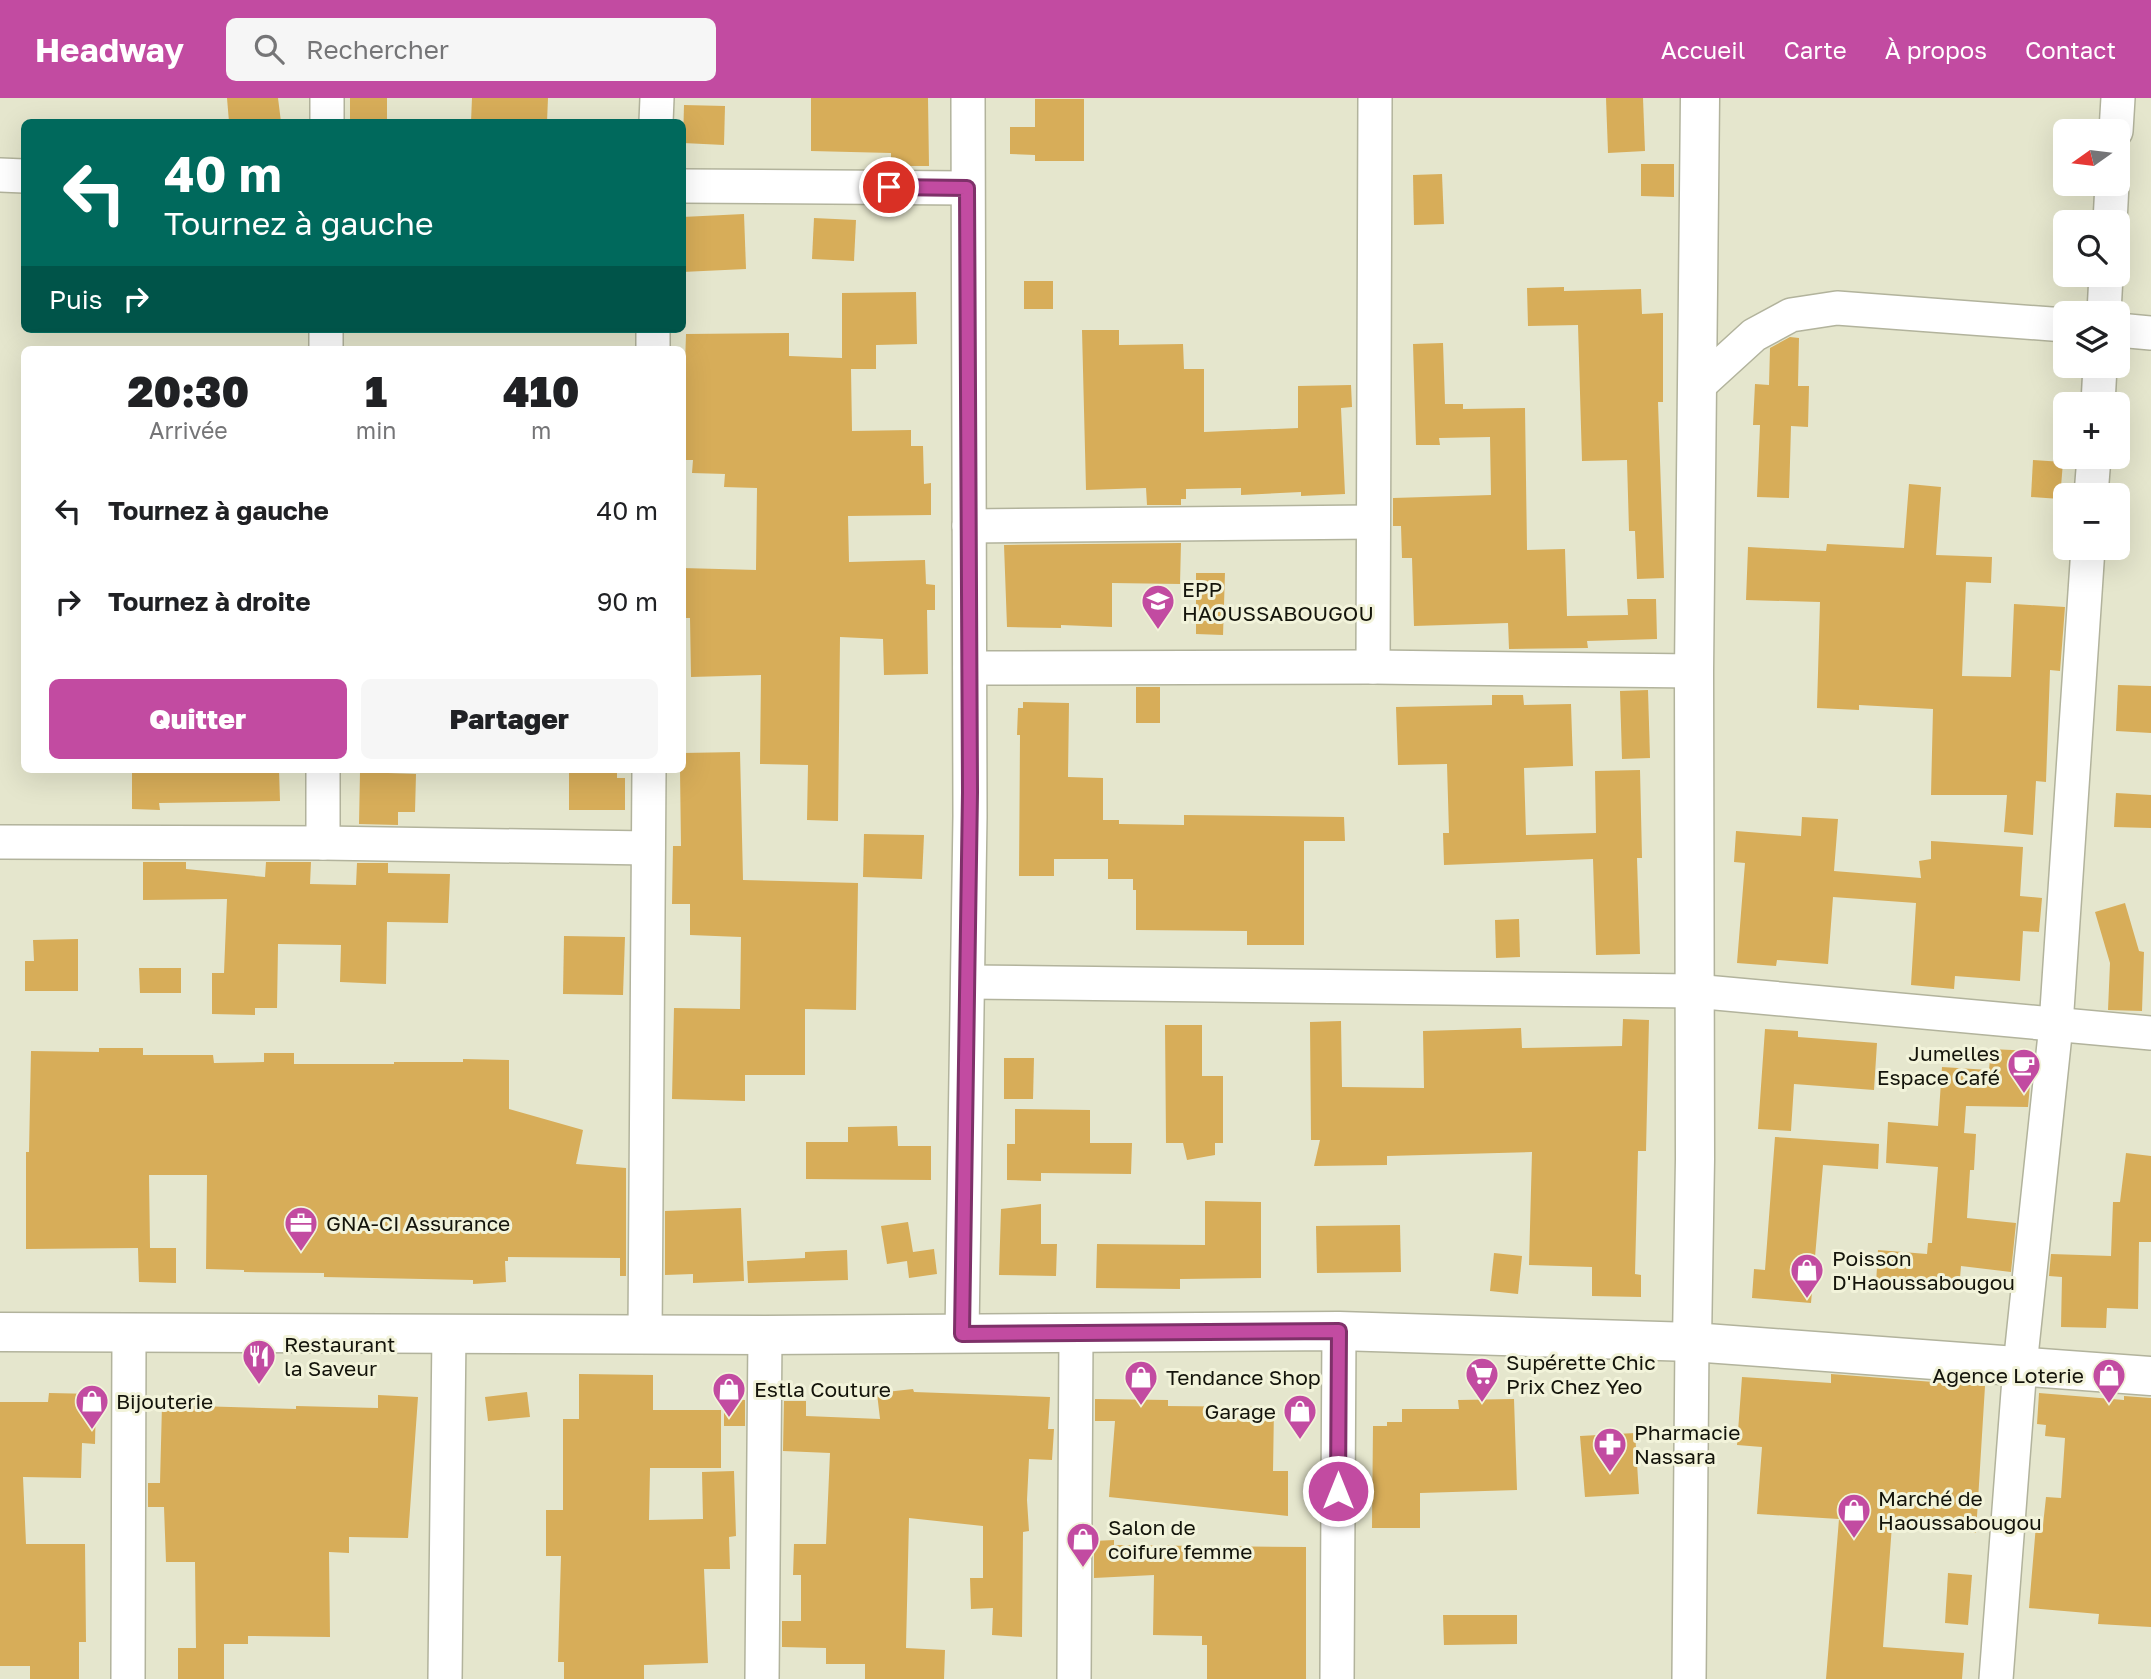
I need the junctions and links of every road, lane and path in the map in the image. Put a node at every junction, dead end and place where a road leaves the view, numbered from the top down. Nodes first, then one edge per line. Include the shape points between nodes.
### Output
1 (327, 98) edge
2 (657, 98) edge
3 (968, 98) edge
4 (1375, 98) edge
5 (1700, 98) edge
6 (2118, 98) edge
7 (327, 119) edge
8 (656, 119) edge
9 (2117, 119) edge
10 (0, 175) edge
11 (21, 176) edge
12 (686, 186) edge
13 (967, 188) junction
14 (2053, 324) edge
15 (2130, 331) edge
16 (2151, 333) edge
17 (1697, 387) junction
18 (1373, 522) junction
19 (969, 526) junction
20 (2087, 560) edge
21 (1373, 667) junction
22 (970, 668) junction
23 (1694, 671) junction
24 (324, 773) edge
25 (649, 773) edge
26 (0, 842) edge
27 (323, 843) junction
28 (648, 848) junction
29 (968, 982) junction
30 (1693, 991) junction
31 (2056, 1025) junction
32 (2151, 1033) edge
33 (1339, 1331) junction
34 (0, 1332) edge
35 (449, 1333) junction
36 (129, 1334) junction
37 (962, 1334) junction
38 (1076, 1334) junction
39 (645, 1335) junction
40 (765, 1335) junction
41 (1692, 1342) junction
42 (2020, 1366) junction
43 (2151, 1376) edge
44 (128, 1679) edge
45 (445, 1679) edge
46 (761, 1679) edge
47 (1074, 1679) edge
48 (1337, 1679) edge
49 (1689, 1679) edge
50 (1996, 1679) edge

1 - 7 street
2 - 8 street
3 - 13 street
4 - 18 street
5 - 17 street
6 - 9 street
10 - 11 street
12 - 13 street
13 - 19 street
14 - 17 street via 1837,309 1791,315 1754,335
15 - 16 street
17 - 23 street
18 - 19 street
18 - 21 street
19 - 22 street
20 - 31 street
21 - 22 street
21 - 23 street
22 - 29 street
23 - 30 street
24 - 27 street
25 - 28 street
26 - 27 street
27 - 28 street
28 - 39 street
29 - 30 street
29 - 37 street
30 - 31 street
30 - 41 street
31 - 32 street
31 - 42 street
33 - 38 street
33 - 41 street
33 - 48 street
34 - 36 street
35 - 36 street
35 - 39 street
35 - 45 street
36 - 44 street
37 - 38 street
37 - 40 street
38 - 47 street
39 - 40 street
40 - 46 street
41 - 42 street
41 - 49 street
42 - 43 street
42 - 50 street

